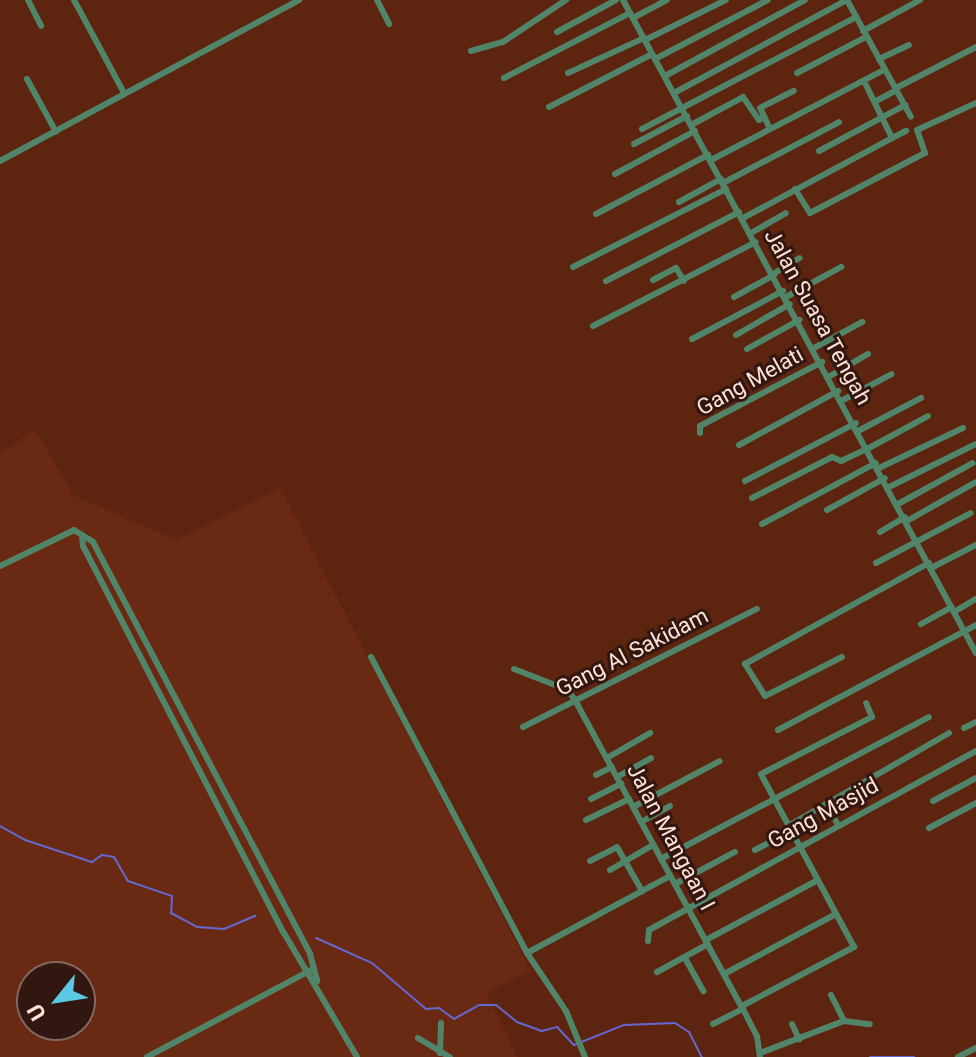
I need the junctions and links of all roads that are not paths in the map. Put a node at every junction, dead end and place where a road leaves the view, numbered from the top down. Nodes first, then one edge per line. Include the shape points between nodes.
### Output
1 (28, 0) edge
2 (74, 0) edge
3 (298, 0) edge
4 (377, 0) edge
5 (566, 0) edge
6 (616, 0) edge
7 (636, 0) edge
8 (667, 0) edge
9 (726, 0) edge
10 (768, 0) edge
11 (805, 0) edge
12 (862, 0) edge
13 (920, 0) edge
14 (848, 2) edge
15 (624, 3) edge
16 (631, 16) junction
17 (856, 17) junction
18 (389, 24) dead end
19 (41, 26) dead end
20 (557, 32) dead end
21 (864, 34) junction
22 (644, 39) junction
23 (909, 45) dead end
24 (976, 47) edge
25 (471, 51) dead end
26 (654, 56) junction
27 (879, 59) junction
28 (884, 70) junction
29 (568, 73) dead end
30 (797, 73) dead end
31 (665, 76) junction
32 (504, 78) dead end
33 (27, 79) dead end
34 (864, 81) junction
35 (897, 89) junction
36 (794, 91) dead end
37 (124, 93) junction
38 (674, 93) junction
39 (876, 101) junction
40 (976, 103) edge
41 (905, 105) junction
42 (549, 107) dead end
43 (682, 108) junction
44 (687, 116) junction
45 (764, 117) junction
46 (883, 117) junction
47 (911, 117) dead end
48 (839, 122) dead end
49 (693, 128) junction
50 (642, 129) dead end
51 (770, 129) junction
52 (906, 131) dead end
53 (56, 132) junction
54 (892, 138) junction
55 (634, 144) dead end
56 (819, 151) dead end
57 (710, 158) junction
58 (0, 161) edge
59 (615, 174) dead end
60 (724, 184) junction
61 (795, 189) junction
62 (679, 202) dead end
63 (786, 213) dead end
64 (596, 214) dead end
65 (741, 215) junction
66 (751, 233) junction
67 (756, 242) junction
68 (800, 258) dead end
69 (573, 267) dead end
70 (841, 267) dead end
71 (774, 274) junction
72 (653, 280) dead end
73 (606, 281) dead end
74 (684, 281) junction
75 (734, 297) dead end
76 (786, 297) junction
77 (799, 320) junction
78 (862, 322) dead end
79 (593, 326) dead end
80 (736, 335) dead end
81 (692, 339) dead end
82 (814, 348) junction
83 (747, 349) dead end
84 (868, 354) dead end
85 (822, 362) junction
86 (892, 374) dead end
87 (830, 376) junction
88 (838, 391) junction
89 (921, 398) dead end
90 (843, 400) junction
91 (928, 416) dead end
92 (856, 423) junction
93 (963, 428) dead end
94 (860, 430) junction
95 (700, 433) dead end
96 (976, 444) edge
97 (739, 445) dead end
98 (869, 448) junction
99 (973, 463) dead end
100 (878, 465) junction
101 (885, 478) junction
102 (745, 481) dead end
103 (976, 482) edge
104 (889, 487) junction
105 (752, 498) dead end
106 (898, 504) junction
107 (827, 510) dead end
108 (971, 513) dead end
109 (906, 519) junction
110 (762, 524) dead end
111 (880, 532) dead end
112 (82, 535) junction
113 (918, 541) junction
114 (976, 545) edge
115 (876, 563) dead end
116 (0, 566) edge
117 (930, 566) junction
118 (976, 599) edge
119 (757, 609) dead end
120 (953, 609) junction
121 (921, 624) dead end
122 (976, 625) edge
123 (964, 631) junction
124 (975, 649) edge
125 (371, 657) dead end
126 (842, 657) dead end
127 (514, 669) dead end
128 (576, 702) junction
129 (866, 703) dead end
130 (929, 717) dead end
131 (976, 722) edge
132 (523, 727) dead end
133 (964, 728) dead end
134 (778, 730) dead end
135 (650, 733) dead end
136 (949, 733) dead end
137 (976, 751) edge
138 (607, 758) junction
139 (651, 758) dead end
140 (720, 761) dead end
141 (612, 767) junction
142 (596, 775) dead end
143 (976, 778) edge
144 (619, 780) junction
145 (591, 799) dead end
146 (629, 799) junction
147 (774, 799) junction
148 (933, 801) dead end
149 (976, 803) edge
150 (826, 804) junction
151 (670, 806) dead end
152 (633, 807) junction
153 (586, 820) dead end
154 (641, 822) junction
155 (838, 825) junction
156 (789, 828) junction
157 (929, 828) dead end
158 (653, 845) junction
159 (800, 847) junction
160 (755, 850) dead end
161 (735, 852) dead end
162 (661, 859) junction
163 (590, 861) dead end
164 (624, 862) junction
165 (610, 870) dead end
166 (670, 876) junction
167 (818, 880) junction
168 (675, 884) junction
169 (642, 891) junction
170 (688, 908) junction
171 (836, 914) junction
172 (648, 941) dead end
173 (707, 942) junction
174 (527, 953) junction
175 (685, 958) junction
176 (311, 969) junction
177 (657, 972) dead end
178 (724, 974) junction
179 (703, 991) dead end
180 (831, 995) dead end
181 (742, 1008) junction
182 (844, 1021) junction
183 (441, 1023) dead end
184 (713, 1024) dead end
185 (792, 1024) dead end
186 (870, 1024) dead end
187 (418, 1038) dead end
188 (799, 1039) junction
189 (976, 1048) edge
190 (440, 1053) junction
191 (760, 1055) edge
192 (147, 1057) edge
193 (357, 1057) edge
194 (450, 1057) edge
195 (585, 1057) edge
196 (958, 1057) edge

1 - 19 street
2 - 37 street
3 - 37 street
4 - 18 street
5 - 25 street via 503,42
6 - 20 street
7 - 15 street
8 - 16 street
9 - 22 street
10 - 26 street
11 - 31 street
12 - 14 street
13 - 21 street
14 - 17 street
14 - 38 street
15 - 16 street, Jalan Suasa Tengah
16 - 22 street, Jalan Suasa Tengah
16 - 32 street
17 - 21 street
17 - 43 street
21 - 27 street
21 - 30 street
22 - 26 street, Jalan Suasa Tengah
22 - 29 street
23 - 27 street
24 - 35 street
26 - 31 street, Jalan Suasa Tengah
26 - 42 street
27 - 28 street
28 - 34 street
28 - 35 street
31 - 38 street, Jalan Suasa Tengah
33 - 53 street
34 - 39 street
34 - 51 street
35 - 39 street
35 - 41 street
36 - 45 street via 760,108
37 - 53 street
38 - 43 street, Jalan Suasa Tengah
39 - 46 street
40 - 61 street via 917,130 925,153 810,213
41 - 46 street
41 - 47 street
43 - 44 street, Jalan Suasa Tengah
43 - 50 street
44 - 49 street, Jalan Suasa Tengah
44 - 55 street
45 - 49 street via 759,120 743,97
45 - 51 street
46 - 54 street
46 - 56 street
48 - 60 street
49 - 57 street, Jalan Suasa Tengah
49 - 59 street
51 - 57 street
52 - 54 street
53 - 58 street
54 - 61 street
57 - 60 street, Jalan Suasa Tengah
57 - 64 street
60 - 62 street
60 - 65 street, Jalan Suasa Tengah
60 - 69 street
61 - 65 street
63 - 66 street
65 - 66 street, Jalan Suasa Tengah
65 - 73 street
66 - 67 street, Jalan Suasa Tengah
67 - 71 street, Jalan Suasa Tengah
67 - 74 street
68 - 71 street
70 - 76 street
71 - 75 street
71 - 76 street, Jalan Suasa Tengah
72 - 74 street via 676,268
74 - 79 street
76 - 77 street, Jalan Suasa Tengah
76 - 80 street
76 - 81 street
77 - 82 street, Jalan Suasa Tengah
77 - 83 street
78 - 82 street
82 - 85 street, Jalan Suasa Tengah
84 - 87 street
85 - 87 street, Jalan Suasa Tengah
85 - 95 street, Gang Melati via 700,426
86 - 90 street
87 - 88 street, Jalan Suasa Tengah
88 - 90 street, Jalan Suasa Tengah
88 - 97 street
89 - 94 street
90 - 92 street, Jalan Suasa Tengah
91 - 98 street
92 - 94 street, Jalan Suasa Tengah
92 - 102 street
93 - 100 street
94 - 98 street, Jalan Suasa Tengah
96 - 104 street
98 - 100 street, Jalan Suasa Tengah
98 - 105 street via 841,461 832,457
99 - 106 street
100 - 101 street, Jalan Suasa Tengah
100 - 110 street
101 - 104 street, Jalan Suasa Tengah
101 - 107 street
103 - 109 street
104 - 106 street, Jalan Suasa Tengah
106 - 109 street, Jalan Suasa Tengah
108 - 113 street
109 - 111 street
109 - 113 street, Jalan Suasa Tengah
112 - 116 street via 71,531
112 - 176 street via 90,560 284,933
112 - 176 street via 101,555
113 - 115 street
113 - 117 street, Jalan Suasa Tengah
114 - 117 street
117 - 120 street, Jalan Suasa Tengah
117 - 126 street via 745,664 765,696
118 - 120 street
119 - 128 street, Gang Al Sakidam
120 - 121 street
120 - 123 street, Jalan Suasa Tengah
122 - 123 street
123 - 124 street, Jalan Suasa Tengah
123 - 134 street
125 - 174 street
127 - 128 street, Jalan Mangaan I via 568,690
128 - 132 street, Gang Al Sakidam
128 - 138 street, Jalan Mangaan I
129 - 147 street via 872,717 761,774
130 - 147 street
131 - 133 street
135 - 138 street
136 - 150 street
137 - 155 street, Gang Masjid
138 - 141 street, Jalan Mangaan I
139 - 144 street
140 - 152 street
141 - 142 street
141 - 144 street, Jalan Mangaan I
143 - 148 street
144 - 145 street
144 - 146 street, Jalan Mangaan I
146 - 152 street, Jalan Mangaan I
146 - 153 street
147 - 156 street
147 - 162 street
149 - 157 street
150 - 155 street
150 - 156 street
151 - 154 street
152 - 154 street, Jalan Mangaan I
154 - 158 street, Jalan Mangaan I
155 - 159 street, Gang Masjid
156 - 159 street
156 - 160 street
158 - 162 street, Jalan Mangaan I
158 - 164 street
159 - 167 street
159 - 170 street, Gang Masjid
161 - 168 street
162 - 166 street, Jalan Mangaan I
163 - 164 street via 616,847
164 - 165 street
164 - 169 street
166 - 168 street, Jalan Mangaan I
166 - 169 street
167 - 171 street
167 - 173 street
168 - 170 street, Jalan Mangaan I
169 - 174 street
170 - 172 street, Gang Masjid via 649,930
170 - 173 street, Jalan Mangaan I
171 - 178 street
171 - 181 street via 854,947
173 - 175 street
173 - 178 street, Jalan Mangaan I
174 - 195 street
175 - 177 street
175 - 179 street
176 - 192 street
176 - 193 street
178 - 181 street, Jalan Mangaan I
180 - 182 street
181 - 184 street
181 - 191 street, Jalan Mangaan I
182 - 186 street
182 - 188 street
183 - 190 street
185 - 188 street
187 - 190 street
188 - 191 street
189 - 196 street
190 - 194 street

